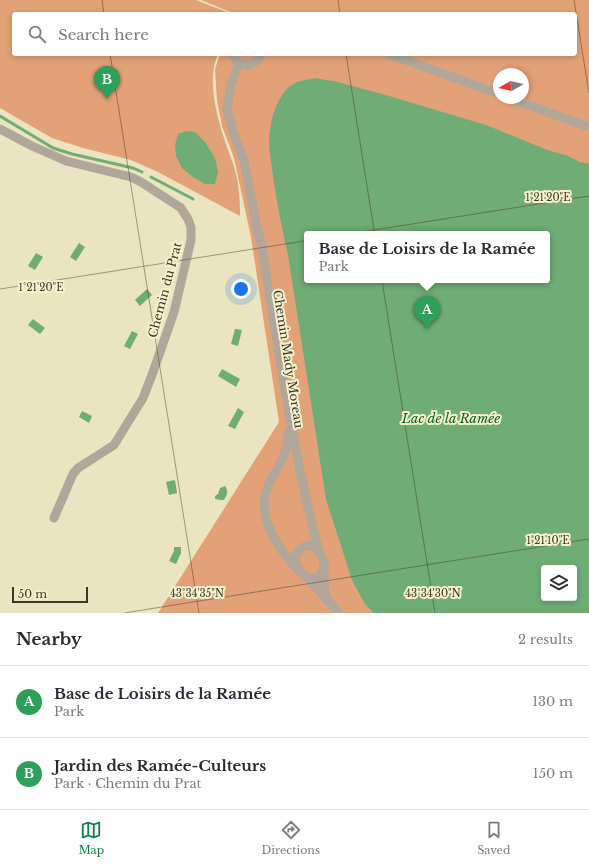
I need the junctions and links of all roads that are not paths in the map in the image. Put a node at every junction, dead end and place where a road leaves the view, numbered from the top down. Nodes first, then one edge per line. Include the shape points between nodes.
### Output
1 (233, 56) edge
2 (260, 56) edge
3 (394, 56) edge
4 (239, 63) junction
5 (493, 92) edge
6 (526, 104) edge
7 (589, 127) edge
8 (0, 129) edge
9 (258, 233) junction
10 (54, 518) dead end
11 (319, 551) junction
12 (324, 568) junction
13 (298, 570) junction
14 (306, 576) junction
15 (327, 600) junction
16 (339, 613) edge

1 - 4 street
2 - 4 street via 254,64 247,66
3 - 5 street
4 - 9 street, Chemin Mady Moreau via 231,84 227,109 244,160
6 - 7 street
8 - 10 street, Chemin du Prat via 52,156 141,182 181,208 191,227 191,240 171,323 143,398 114,445 78,468 73,474
9 - 11 street, Chemin Mady Moreau via 295,450
9 - 13 street, Chemin Mady Moreau via 257,240 289,440 285,455 267,488 265,510 276,541
11 - 12 street
11 - 13 street via 310,545 298,551
12 - 14 street via 317,577
12 - 15 street
13 - 14 street
14 - 15 street
15 - 16 street

